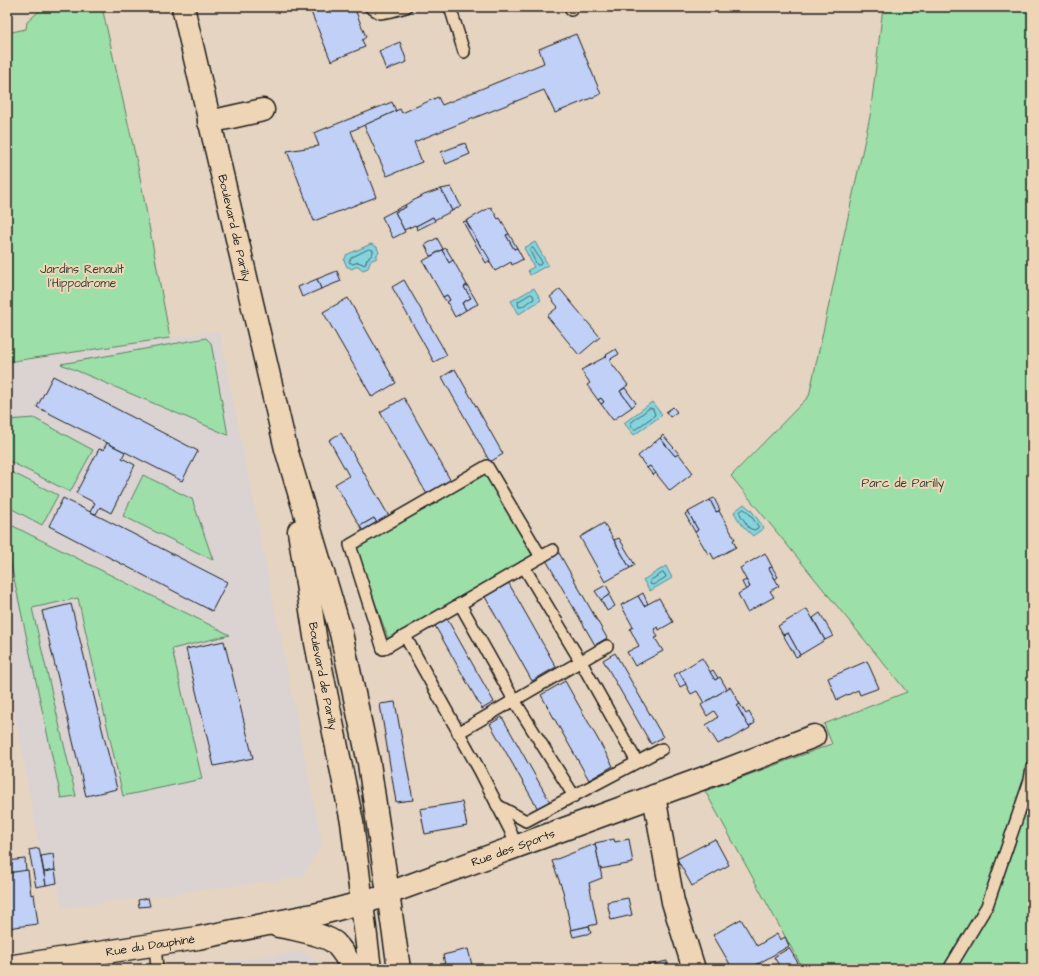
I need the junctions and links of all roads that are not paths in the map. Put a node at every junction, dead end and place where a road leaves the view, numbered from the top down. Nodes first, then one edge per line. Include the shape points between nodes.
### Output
1 (183, 7) edge
2 (370, 7) edge
3 (406, 7) edge
4 (450, 7) edge
5 (464, 52) dead end
6 (263, 110) dead end
7 (210, 122) junction
8 (286, 449) junction
9 (553, 550) dead end
10 (541, 557) junction
11 (524, 567) junction
12 (460, 604) junction
13 (405, 636) junction
14 (607, 646) dead end
15 (581, 662) junction
16 (514, 700) junction
17 (458, 733) junction
18 (814, 736) dead end
19 (662, 749) dead end
20 (637, 762) junction
21 (1032, 767) edge
22 (574, 796) junction
23 (654, 796) junction
24 (497, 804) junction
25 (516, 846) junction
26 (374, 899) junction
27 (269, 924) junction
28 (155, 944) junction
29 (7, 967) edge
30 (157, 969) edge
31 (353, 969) edge
32 (370, 969) edge
33 (399, 969) edge
34 (694, 969) edge
35 (949, 969) edge

1 - 7 main road, Boulevard de Parilly
2 - 3 lane via 380,13
4 - 5 lane
6 - 7 main road
7 - 8 main road, Boulevard de Parilly
8 - 26 main road, Boulevard de Parilly via 316,643 352,822
8 - 26 main road, Boulevard de Parilly via 341,633 369,763
9 - 10 lane
10 - 11 lane
10 - 13 lane via 487,466 350,545 383,649
11 - 12 lane
11 - 15 lane
12 - 13 lane
12 - 16 lane
13 - 17 lane
14 - 15 lane
15 - 16 lane
15 - 20 lane
16 - 17 lane
16 - 22 lane
17 - 24 lane
18 - 23 main road, Rue des Sports
19 - 20 lane
20 - 22 lane
21 - 35 lane via 1030,780 987,906
22 - 24 lane via 526,821
23 - 25 main road, Rue des Sports
23 - 34 main road via 673,902
24 - 25 lane
25 - 26 main road, Rue des Sports
26 - 27 main road, Rue du Dauphiné
26 - 32 main road
26 - 33 main road
27 - 28 main road, Rue du Dauphiné
27 - 31 main road, Rue du Dauphiné via 294,929 335,943
28 - 29 main road, Rue du Dauphiné
28 - 30 lane

